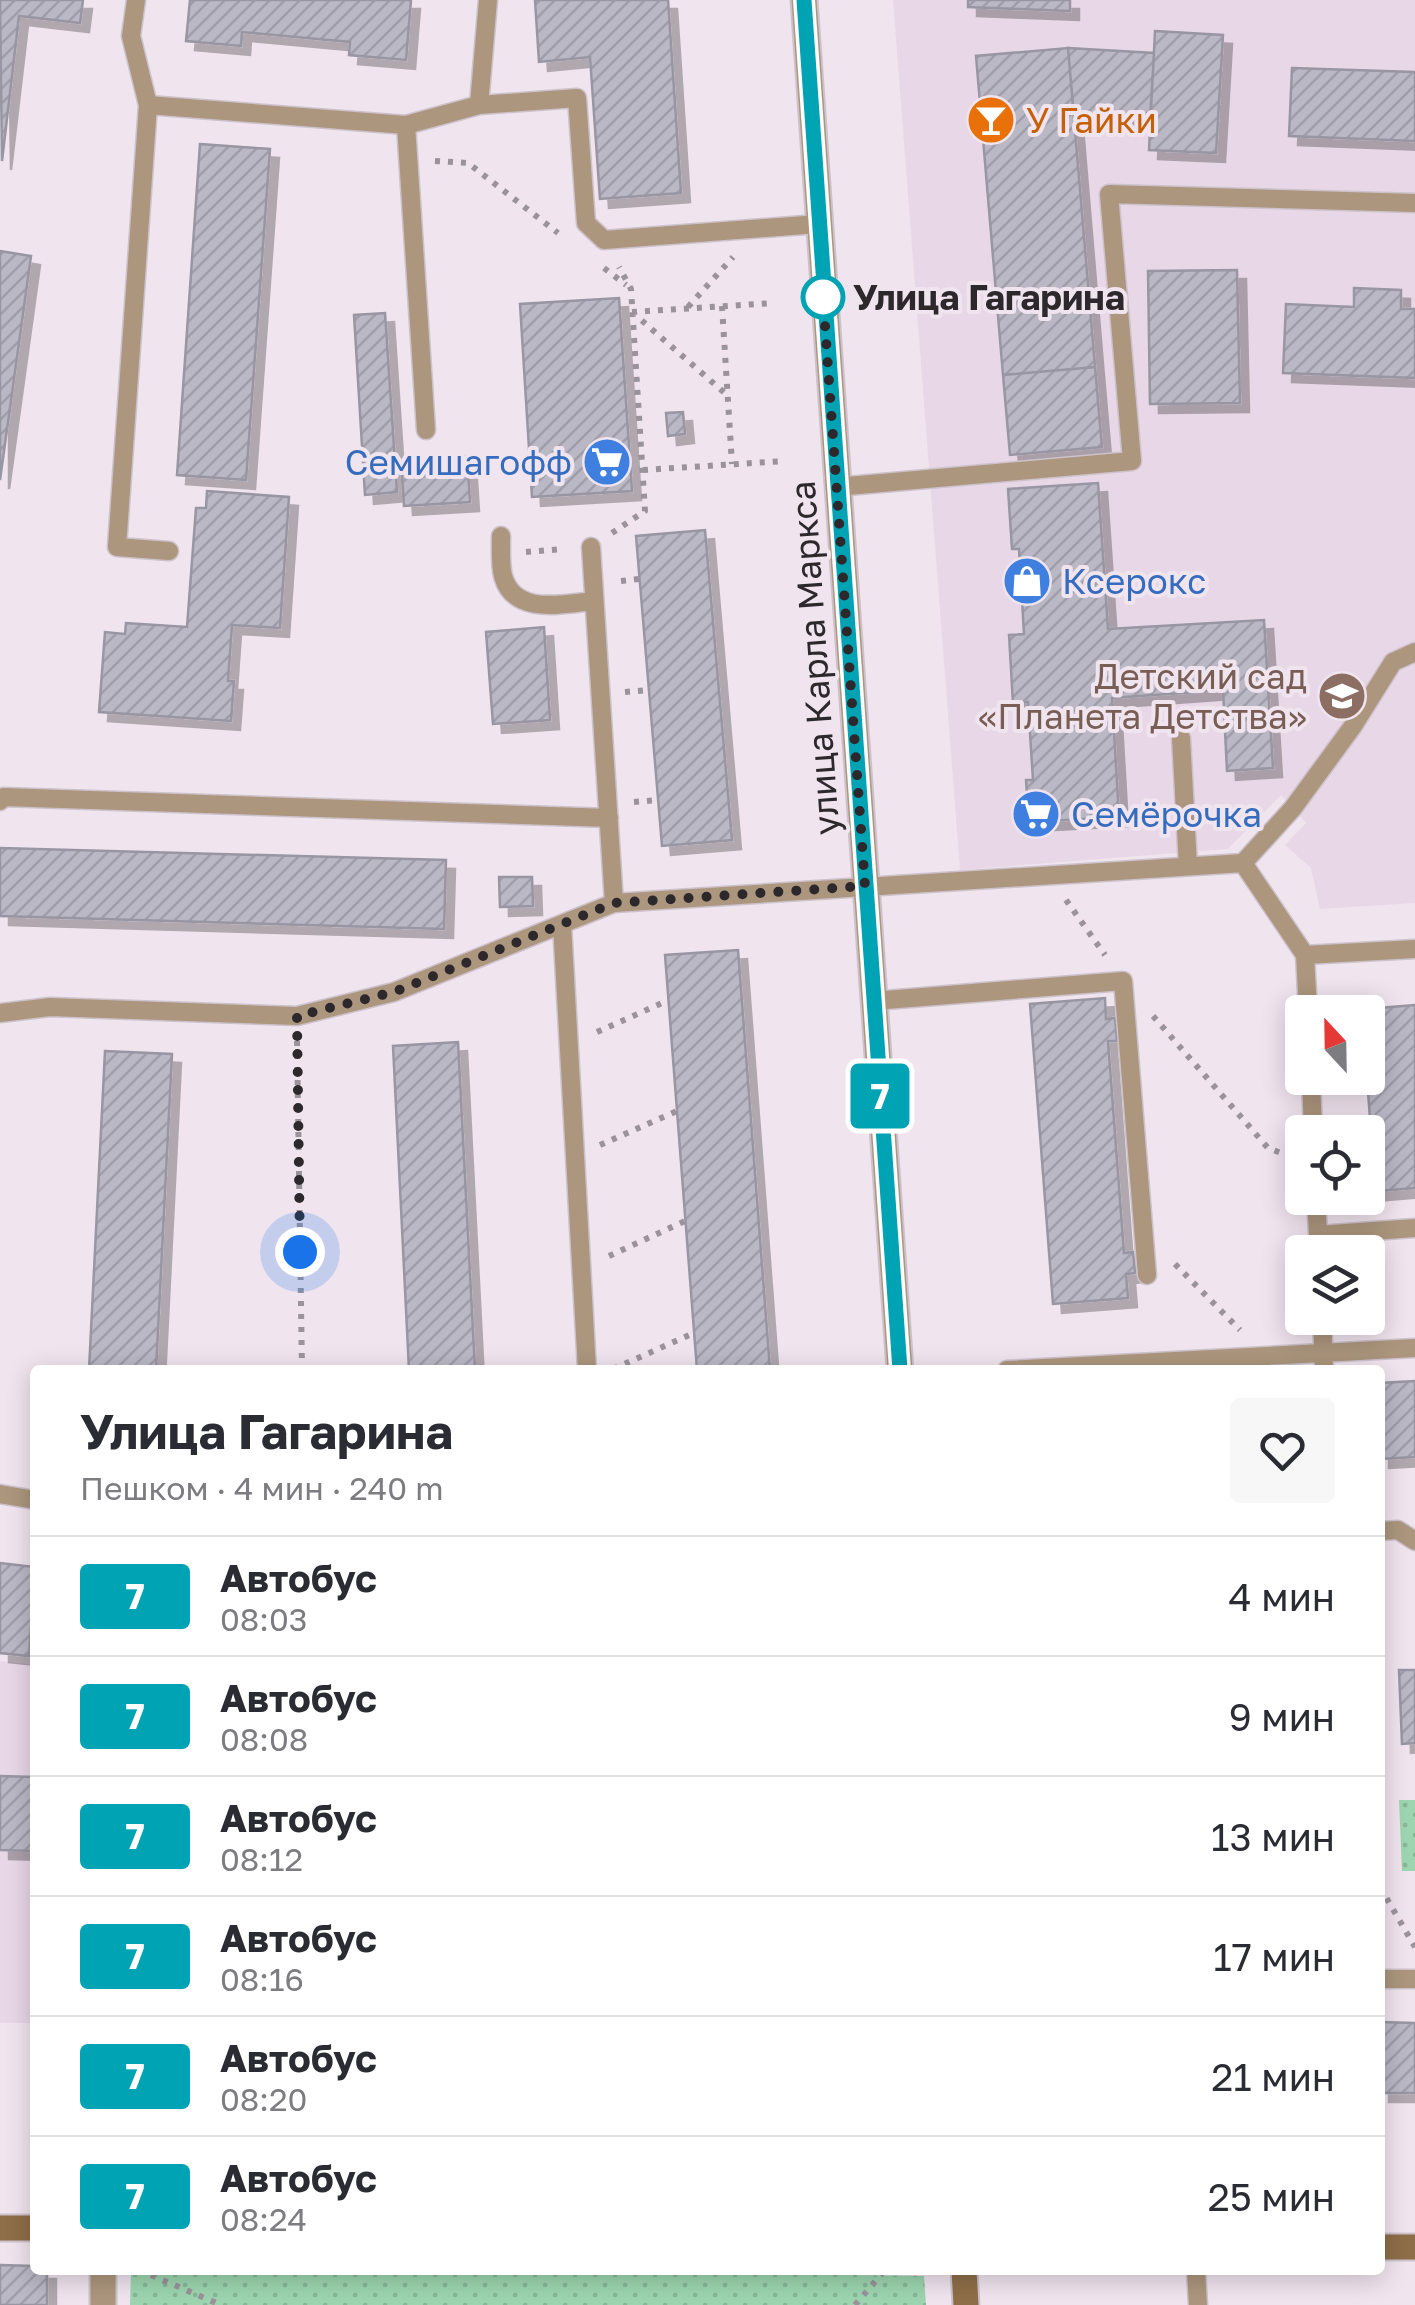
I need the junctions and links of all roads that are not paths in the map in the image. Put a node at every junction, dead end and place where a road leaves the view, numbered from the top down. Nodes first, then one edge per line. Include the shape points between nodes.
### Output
1 (136, 0) edge
2 (488, 0) edge
3 (804, 0) edge
4 (148, 105) junction
5 (479, 105) junction
6 (406, 125) junction
7 (1415, 203) edge
8 (818, 224) junction
9 (426, 430) dead end
10 (836, 487) junction
11 (501, 545) road end
12 (591, 547) road end
13 (169, 551) dead end
14 (594, 601) junction
15 (1415, 652) edge
16 (1181, 738) dead end
17 (0, 801) edge
18 (609, 818) junction
19 (1243, 863) junction
20 (1188, 866) junction
21 (865, 886) junction
22 (614, 903) junction
23 (562, 924) junction
24 (1415, 948) edge
25 (1305, 955) junction
26 (1307, 995) edge
27 (873, 1000) junction
28 (0, 1013) edge
29 (1415, 1228) edge
30 (1373, 1235) edge
31 (1146, 1276) dead end
32 (1323, 1335) edge
33 (1415, 1348) edge
34 (1324, 1361) edge
35 (587, 1365) edge
36 (900, 1365) edge
37 (1093, 1365) edge
38 (0, 1494) edge
39 (30, 1499) edge
40 (1385, 1531) edge
41 (1415, 1542) edge
42 (1385, 1979) edge
43 (1415, 1979) edge
44 (0, 2228) edge
45 (30, 2228) edge
46 (1385, 2247) edge
47 (1415, 2247) edge
48 (103, 2275) edge
49 (964, 2275) edge
50 (1196, 2275) edge
51 (103, 2305) edge
52 (966, 2305) edge
53 (1198, 2305) edge

1 - 4 lane via 131,36
2 - 5 lane
3 - 8 street, улица Карла Маркса
4 - 6 lane
4 - 13 lane via 117,547
5 - 6 lane
5 - 8 lane via 577,98 586,223 604,240
6 - 9 lane
7 - 10 lane via 1109,194 1132,461
8 - 10 street, улица Карла Маркса
10 - 21 street, улица Карла Маркса
11 - 14 lane via 503,578 515,597 536,606
12 - 14 lane
14 - 18 lane
15 - 19 lane via 1392,662 1303,794
16 - 20 lane
17 - 18 lane
18 - 22 lane
19 - 20 lane
19 - 25 lane
20 - 21 lane
21 - 22 lane
21 - 27 street, улица Карла Маркса
22 - 23 lane
23 - 28 lane via 394,992 297,1016 50,1007
23 - 35 lane
24 - 25 lane
25 - 26 lane
27 - 31 lane via 1123,981
27 - 36 street, улица Карла Маркса
29 - 30 lane
32 - 34 lane
33 - 34 lane
34 - 37 lane via 1265,1355
38 - 39 lane
40 - 41 lane via 1398,1530
42 - 43 lane
44 - 45 street
46 - 47 street
48 - 51 street
49 - 52 street
50 - 53 lane

